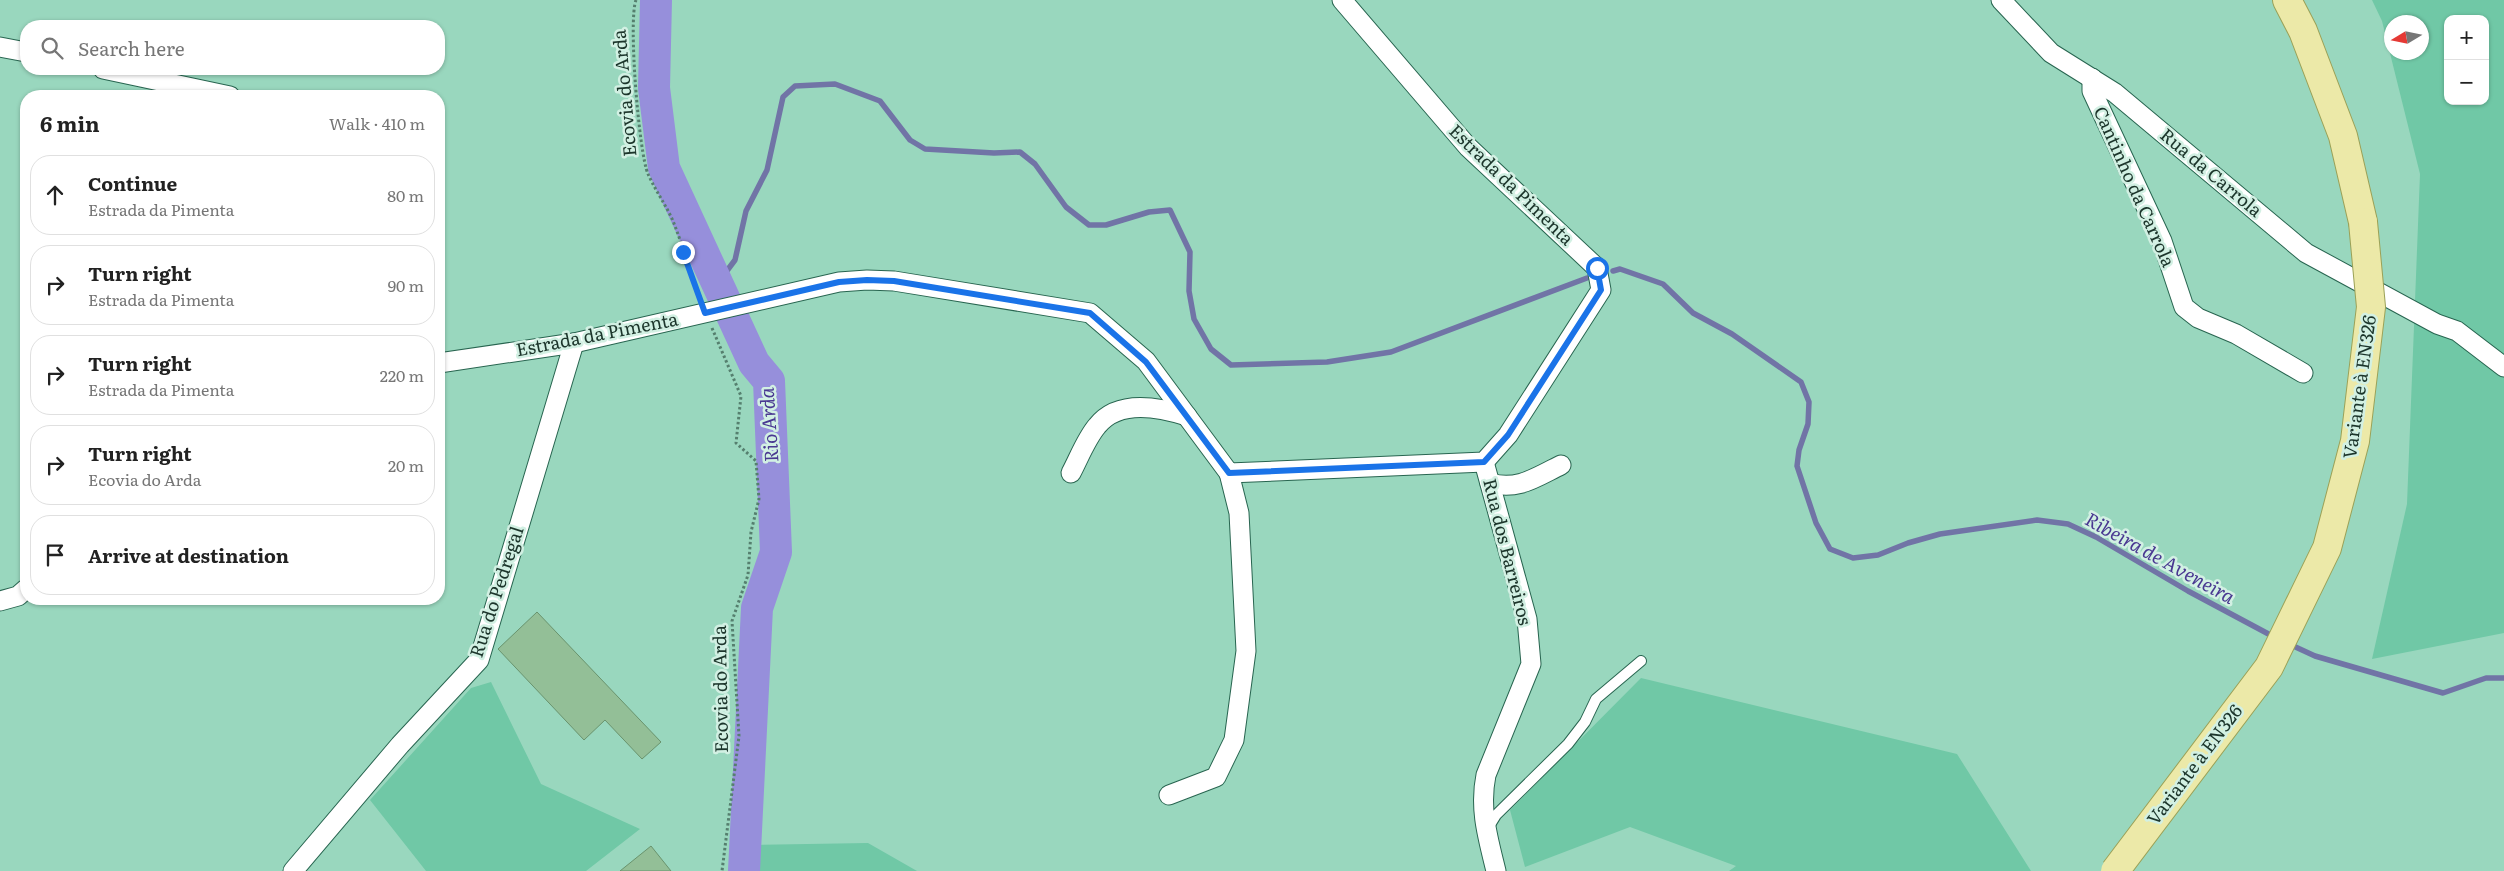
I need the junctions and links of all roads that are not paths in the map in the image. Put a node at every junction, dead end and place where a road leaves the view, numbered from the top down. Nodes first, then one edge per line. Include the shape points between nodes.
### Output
1 (1342, 0) edge
2 (2002, 0) edge
3 (2287, 0) edge
4 (0, 46) edge
5 (20, 51) edge
6 (131, 75) edge
7 (2092, 78) junction
8 (202, 90) edge
9 (574, 343) junction
10 (445, 362) edge
11 (2504, 367) edge
12 (2303, 373) dead end
13 (1187, 416) junction
14 (1484, 462) junction
15 (1561, 465) dead end
16 (1070, 473) dead end
17 (1229, 473) junction
18 (1490, 483) junction
19 (20, 594) edge
20 (0, 601) edge
21 (1641, 661) dead end
22 (1169, 795) dead end
23 (1486, 831) junction
24 (293, 871) edge
25 (1496, 871) edge
26 (2115, 871) edge

1 - 14 street, Estrada da Pimenta via 1468,147 1597,268 1601,290 1508,435
2 - 7 street, Rua da Carrola via 2051,53
3 - 26 main road, Variante à EN326, bridge via 2343,136 2363,222 2371,307 2355,441 2327,548 2269,667
4 - 5 street
6 - 8 street
7 - 11 street, Rua da Carrola via 2115,92 2306,253 2437,324 2457,331
7 - 12 street, Cantinho da Carrola via 2092,91 2162,241 2184,307 2198,318 2236,334
9 - 10 street, Estrada da Pimenta
9 - 13 street, Estrada da Pimenta via 839,282 894,281 1090,313 1146,362
9 - 24 street, Rua do Pedregal via 479,660 400,745
13 - 16 street via 1164,408 1117,411 1097,425
13 - 17 street, Estrada da Pimenta
14 - 17 street
14 - 18 street, Rua dos Barreiros
15 - 18 street via 1516,486
17 - 22 street via 1239,513 1246,651 1234,740 1216,777
18 - 23 street, Rua dos Barreiros via 1527,619 1531,664 1486,775 1482,814
19 - 20 street
21 - 23 lane via 1596,699 1568,744 1496,815
23 - 25 street, Rua dos Barreiros

